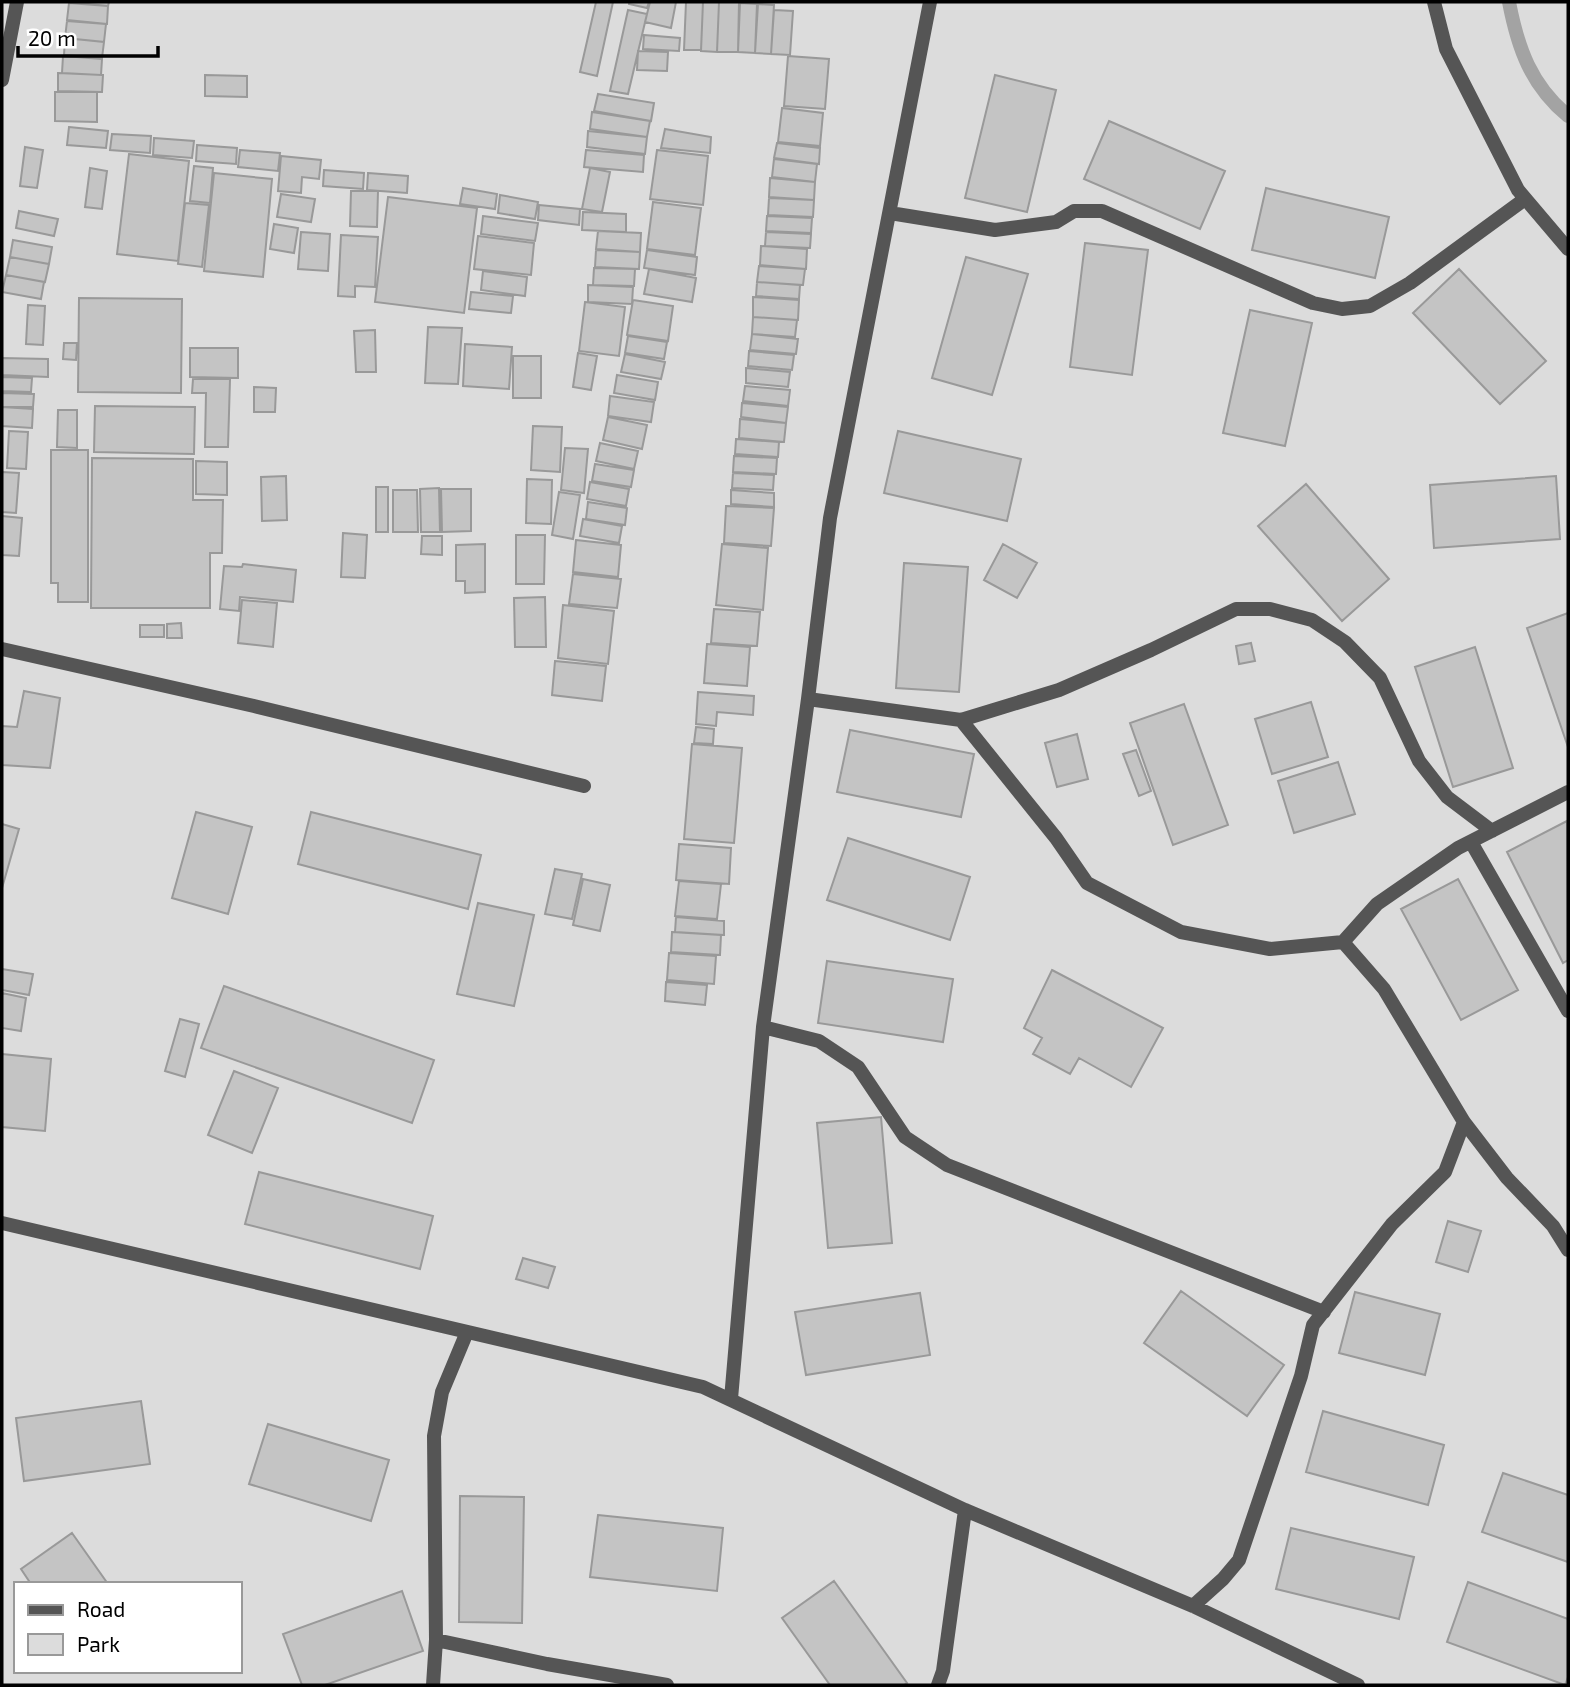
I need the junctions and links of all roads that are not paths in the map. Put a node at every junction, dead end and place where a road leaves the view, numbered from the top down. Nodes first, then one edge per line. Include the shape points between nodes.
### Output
1 (17, 2) edge
2 (930, 2) edge
3 (1434, 2) edge
4 (2, 80) edge
5 (1525, 199) junction
6 (890, 213) junction
7 (1568, 249) edge
8 (2, 649) edge
9 (808, 699) junction
10 (961, 720) junction
11 (584, 786) dead end
12 (1568, 792) edge
13 (1492, 831) junction
14 (1471, 842) junction
15 (1343, 942) junction
16 (1568, 1011) edge
17 (764, 1027) junction
18 (1464, 1122) junction
19 (2, 1223) edge
20 (1568, 1250) edge
21 (1324, 1312) junction
22 (467, 1332) junction
23 (731, 1399) junction
24 (965, 1510) junction
25 (1194, 1606) junction
26 (436, 1640) junction
27 (433, 1685) edge
28 (667, 1685) edge
29 (938, 1685) edge
30 (1358, 1685) edge

1 - 4 street
2 - 6 street
3 - 5 street via 1446,49
5 - 6 street via 1410,283 1370,306 1342,309 1313,303 1102,211 1074,211 1056,222 995,230
5 - 7 street
6 - 9 street via 830,518
8 - 11 street
9 - 10 street
9 - 17 street
10 - 13 street via 1059,690 1236,609 1270,609 1312,620 1345,642 1380,678 1419,761 1447,797
10 - 15 street via 1087,883 1181,932 1270,949
12 - 13 street
13 - 14 street
14 - 15 street via 1377,904
14 - 16 street
15 - 18 street via 1384,989
17 - 21 street via 819,1041 858,1067 905,1137 947,1165
17 - 23 street
18 - 20 street
18 - 21 street via 1445,1171 1392,1224
19 - 22 street
21 - 25 street via 1313,1325 1301,1376 1239,1560
22 - 23 street via 704,1387
22 - 26 street via 442,1392 434,1436
23 - 24 street
24 - 25 street
24 - 29 street
25 - 30 street
26 - 27 street
26 - 28 street

